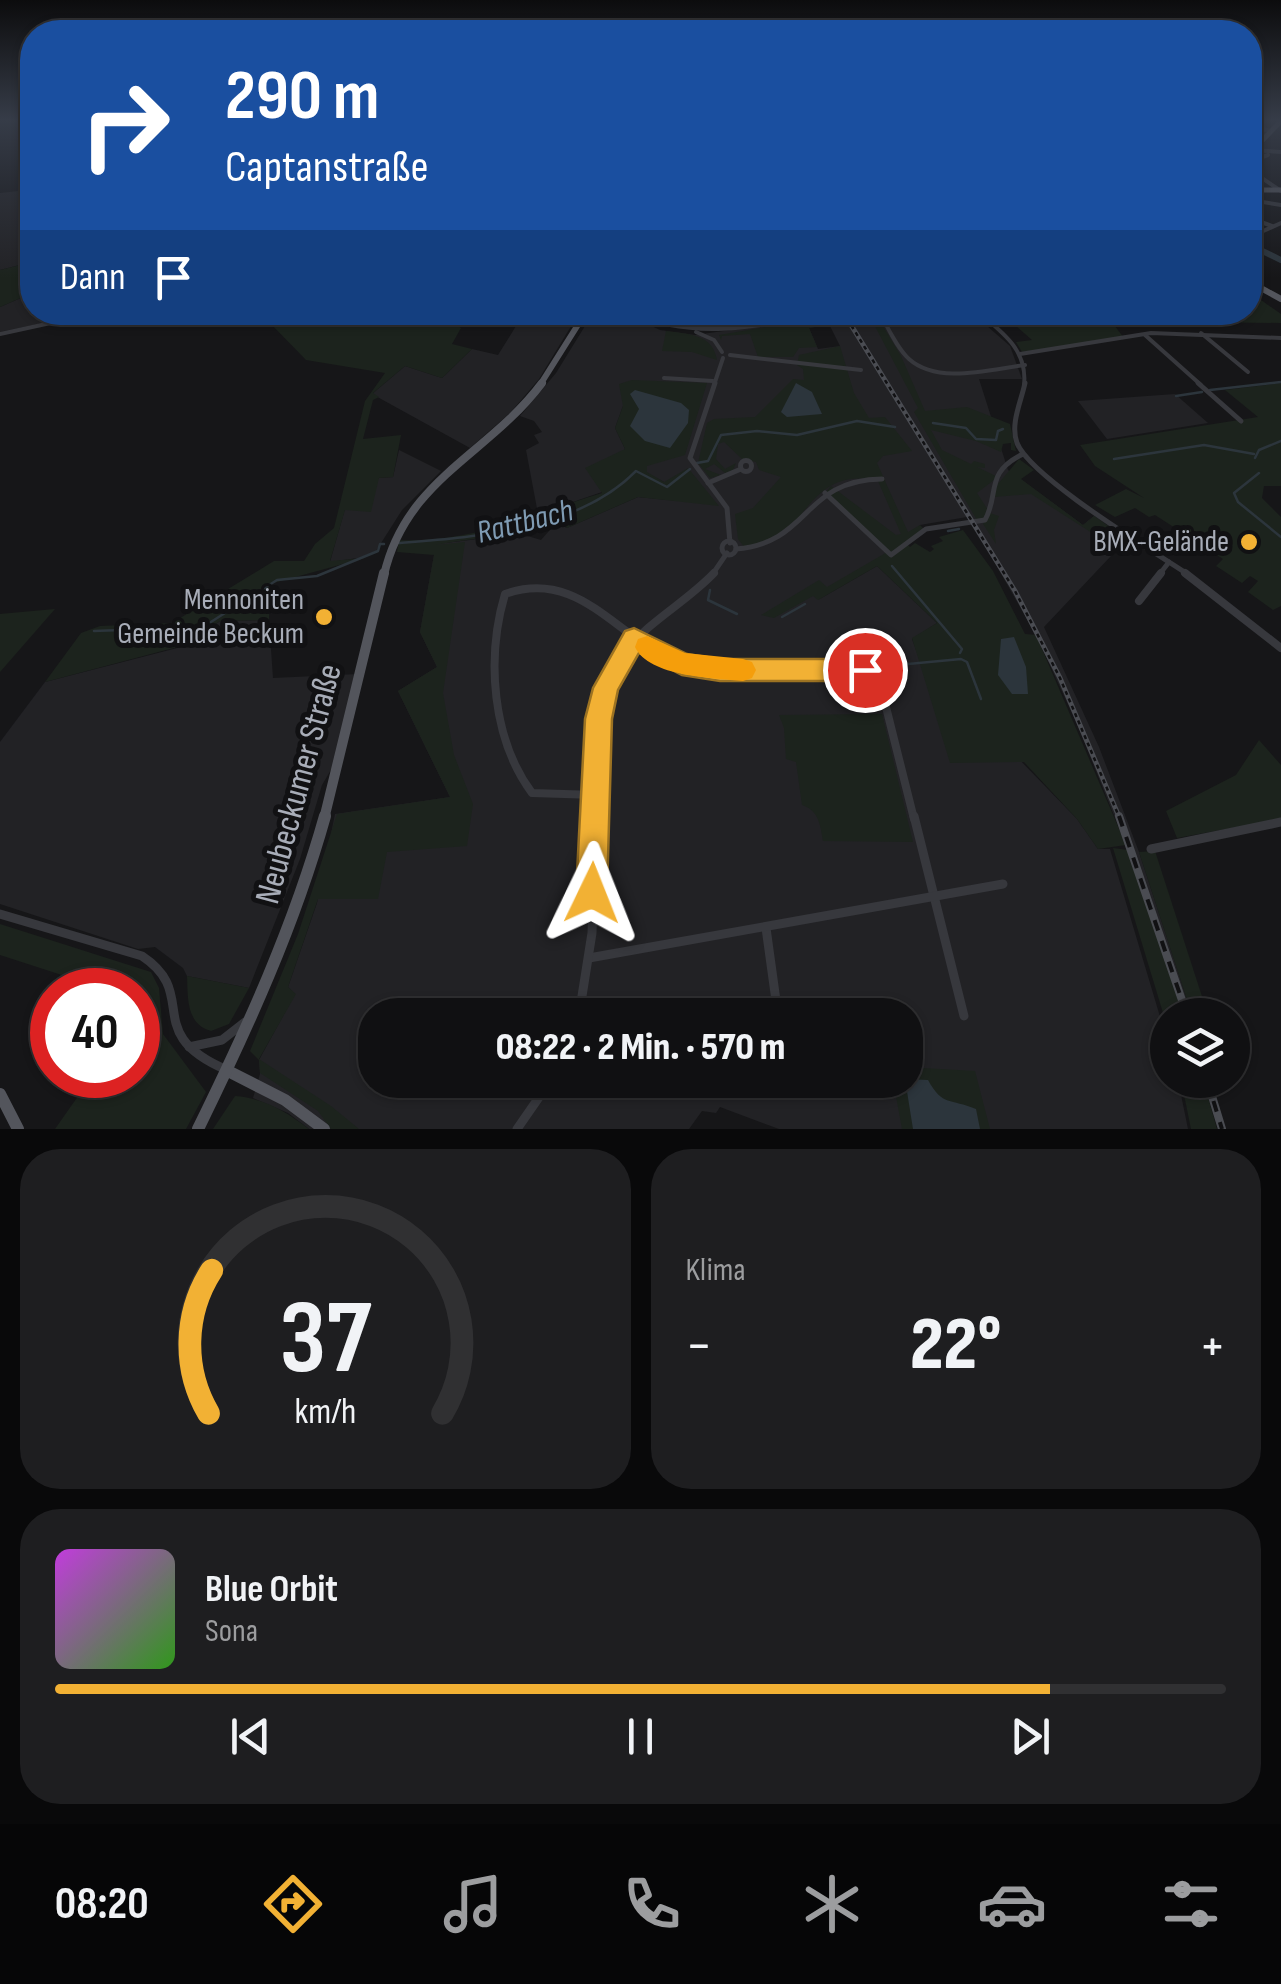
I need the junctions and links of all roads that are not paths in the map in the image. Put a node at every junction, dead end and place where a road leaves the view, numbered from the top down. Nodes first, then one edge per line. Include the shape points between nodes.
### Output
1 (1262, 224) edge
2 (1271, 228) junction
3 (1280, 229) edge
4 (1262, 232) edge
5 (51, 325) edge
6 (578, 325) edge
7 (666, 325) edge
8 (733, 325) edge
9 (887, 325) edge
10 (991, 325) edge
11 (711, 328) junction
12 (681, 330) junction
13 (1201, 333) junction
14 (0, 334) edge
15 (1144, 334) junction
16 (1281, 338) edge
17 (712, 339) junction
18 (1020, 354) junction
19 (725, 355) junction
20 (1025, 366) junction
21 (860, 370) dead end
22 (1248, 372) dead end
23 (664, 378) dead end
24 (714, 380) junction
25 (1241, 421) dead end
26 (1023, 454) junction
27 (740, 469) dead end
28 (882, 479) dead end
29 (708, 483) junction
30 (824, 493) junction
31 (733, 546) junction
32 (726, 554) joint
33 (1169, 562) junction
34 (1138, 601) dead end
35 (634, 638) junction
36 (1281, 648) edge
37 (596, 796) junction
38 (1281, 822) edge
39 (1151, 849) dead end
40 (1003, 884) dead end
41 (932, 897) junction
42 (0, 914) edge
43 (766, 928) junction
44 (589, 958) junction
45 (581, 998) edge
46 (776, 998) edge
47 (254, 1015) junction
48 (964, 1016) dead end
49 (188, 1047) junction
50 (228, 1071) junction
51 (0, 1094) edge
52 (539, 1098) edge
53 (18, 1129) edge
54 (198, 1129) edge
55 (324, 1129) edge
56 (517, 1129) edge

1 - 2 street
2 - 3 street
2 - 3 street
2 - 4 street
5 - 14 street
6 - 47 main road, Neubeckumer Straße via 525,404 416,500 400,522 318,847
7 - 12 street
8 - 11 street
9 - 20 street via 908,357 924,368
10 - 18 street
11 - 12 street
11 - 17 street
12 - 17 street
13 - 15 street
13 - 16 street
13 - 22 street
15 - 18 street
15 - 25 street
17 - 19 street
18 - 20 street
19 - 21 street
19 - 24 street
20 - 26 street via 1014,429
23 - 24 street
24 - 29 street via 690,458
26 - 30 street via 993,484 985,520 926,529 891,555
26 - 33 street
27 - 29 street
28 - 30 street via 849,480
29 - 31 street via 727,508
30 - 31 street via 776,544 756,550
31 - 32 street via 722,546
32 - 35 street via 707,581
33 - 34 street
33 - 36 street
35 - 37 street via 602,702
35 - 37 street via 560,589 522,588 503,599 494,704 500,737 532,793
35 - 41 street via 682,664 858,669 876,677
37 - 44 street
38 - 39 street
40 - 41 street
41 - 43 street
41 - 48 street
42 - 49 street via 159,966 171,978 174,1018
43 - 44 street
43 - 46 street
44 - 45 street
47 - 49 street via 222,1040
47 - 50 main road, Neubeckumer Straße
49 - 50 street
50 - 54 main road, Neubeckumer Straße
50 - 55 main road
51 - 53 main road
52 - 56 street

